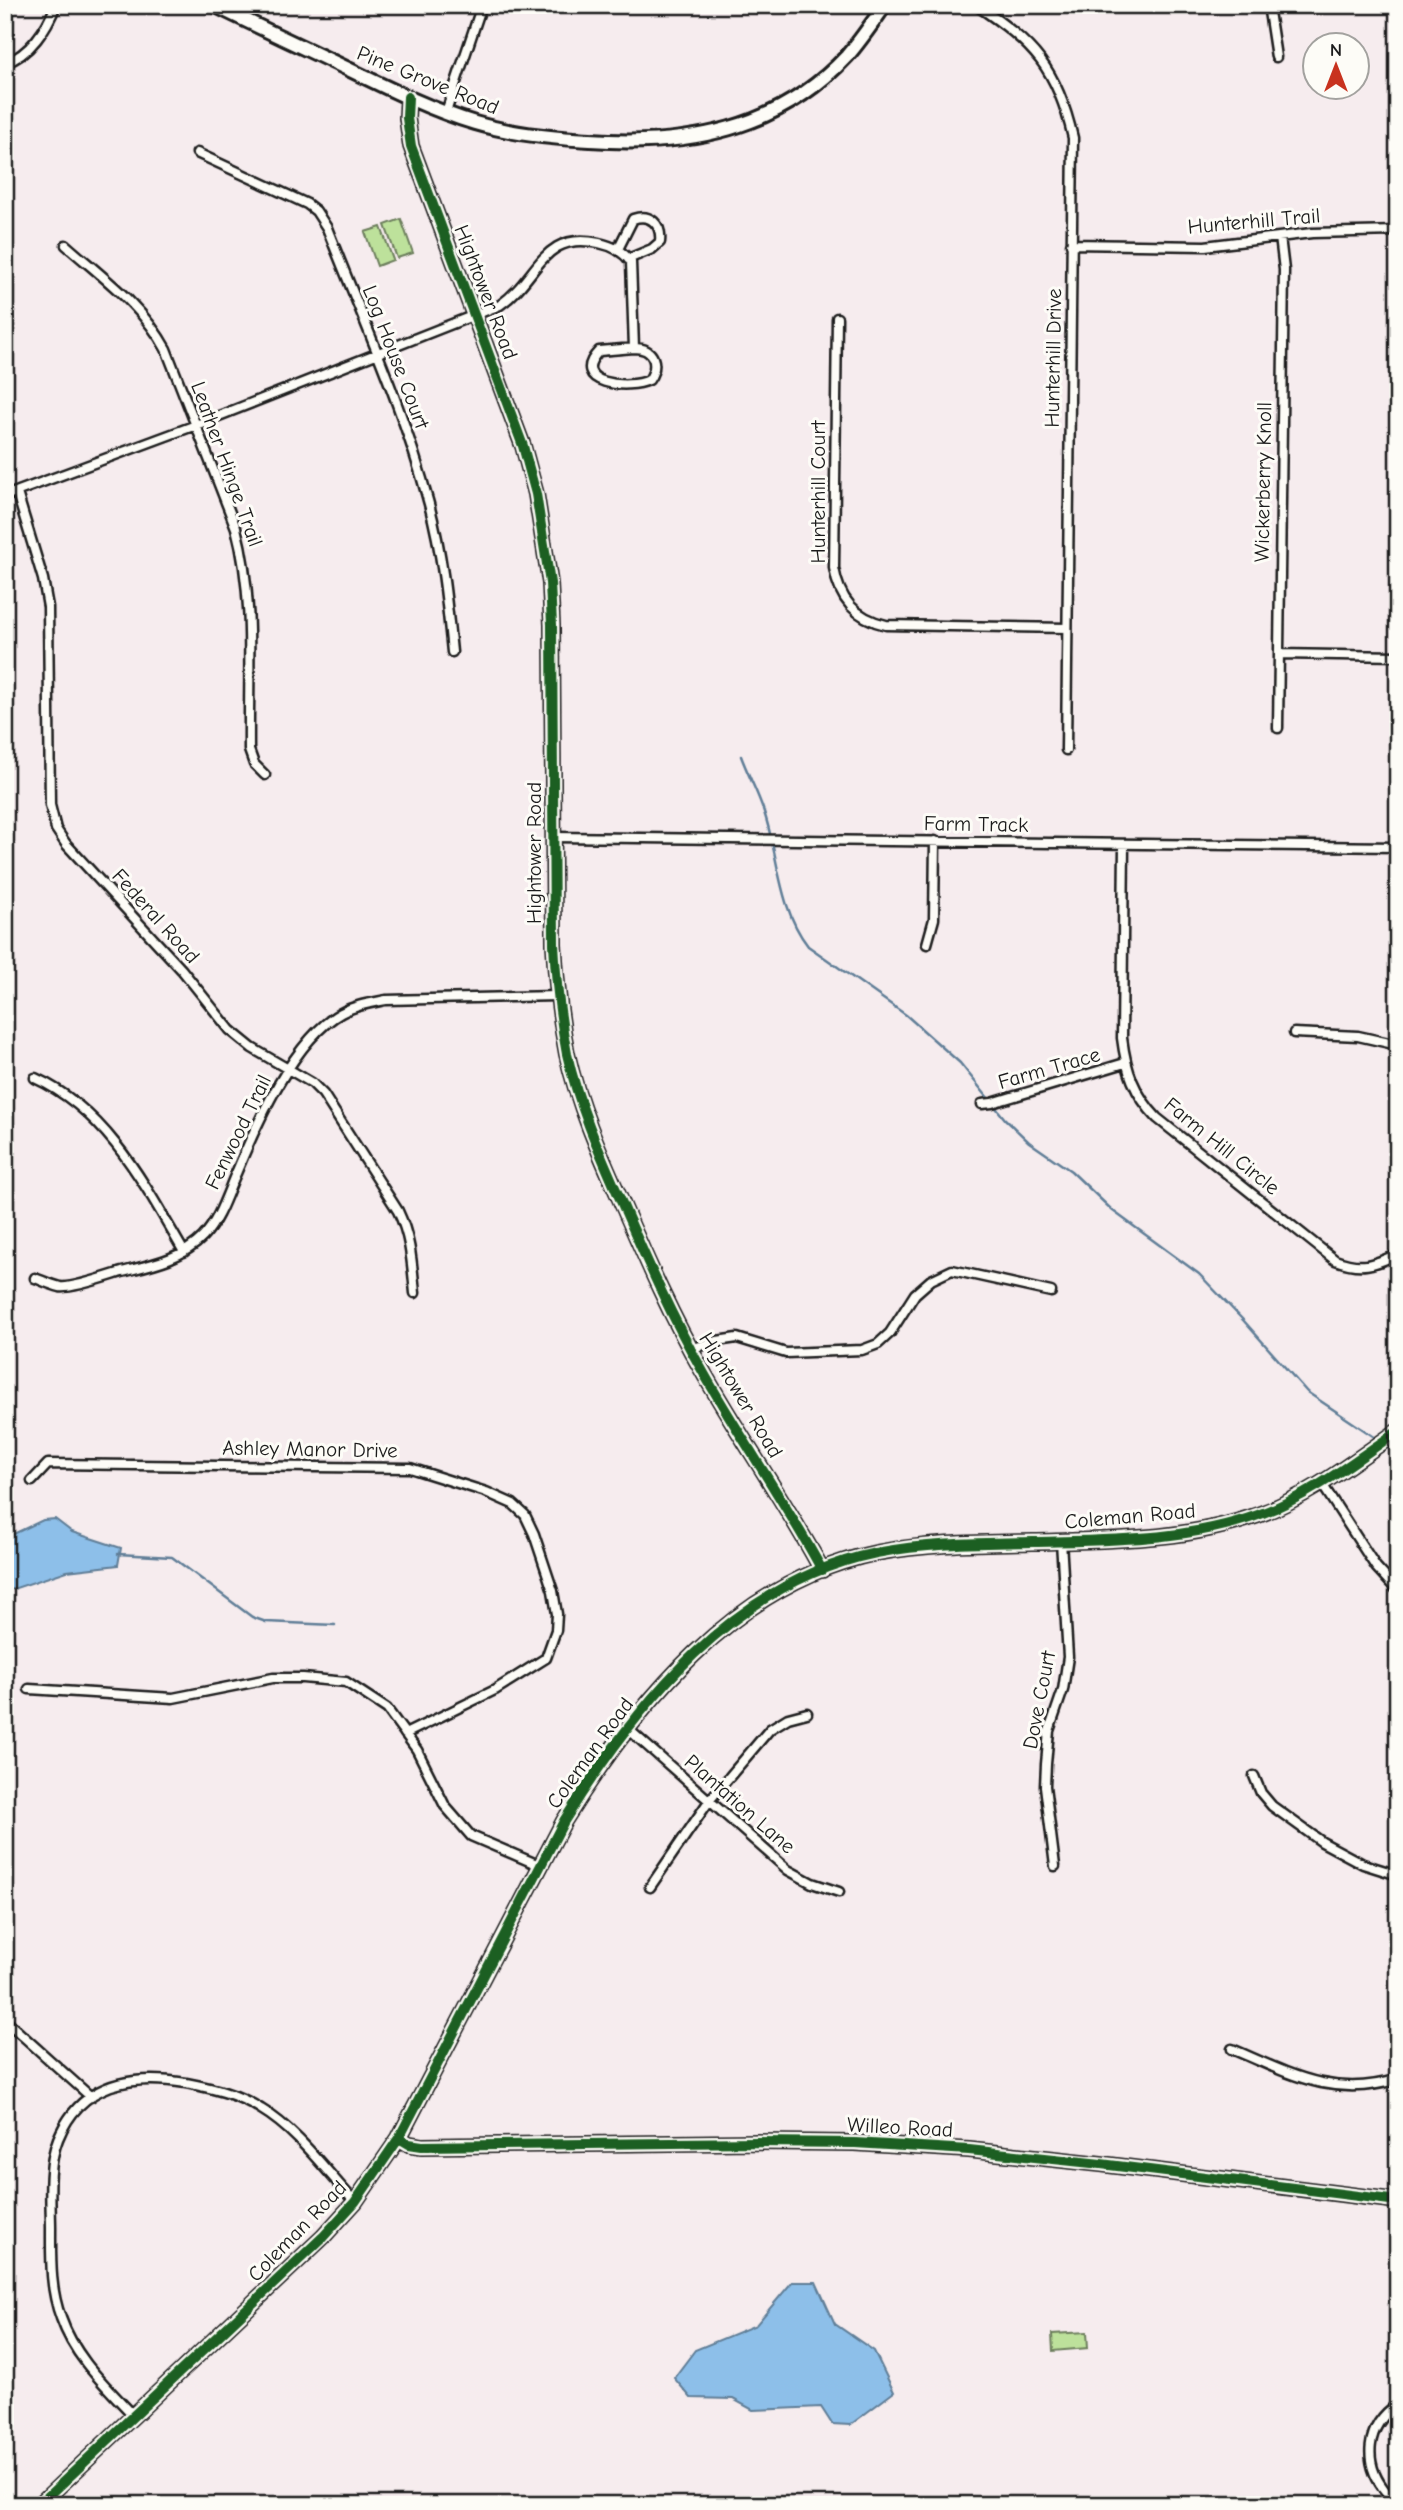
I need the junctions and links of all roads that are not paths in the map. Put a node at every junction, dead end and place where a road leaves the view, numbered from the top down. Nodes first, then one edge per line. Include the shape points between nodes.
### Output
1 (55, 5) edge
2 (215, 5) edge
3 (482, 5) edge
4 (885, 5) edge
5 (975, 5) edge
6 (1268, 5) edge
7 (1276, 57) dead end
8 (5, 63) edge
9 (408, 97) junction
10 (446, 112) junction
11 (197, 153) dead end
12 (1398, 231) edge
13 (1280, 237) junction
14 (1071, 244) junction
15 (66, 245) dead end
16 (618, 249) junction
17 (628, 258) junction
18 (475, 316) junction
19 (837, 318) dead end
20 (634, 348) junction
21 (376, 354) junction
22 (196, 425) junction
23 (17, 493) junction
24 (5, 496) edge
25 (1068, 628) junction
26 (452, 652) dead end
27 (1279, 654) junction
28 (1398, 656) edge
29 (1278, 728) dead end
30 (1066, 750) dead end
31 (265, 775) dead end
32 (553, 837) junction
33 (935, 841) junction
34 (1124, 844) junction
35 (1398, 847) edge
36 (927, 944) dead end
37 (557, 996) junction
38 (1294, 1033) dead end
39 (1398, 1045) edge
40 (1125, 1063) junction
41 (289, 1070) junction
42 (35, 1078) dead end
43 (982, 1104) dead end
44 (184, 1252) junction
45 (1398, 1254) edge
46 (35, 1278) dead end
47 (1051, 1292) dead end
48 (415, 1293) dead end
49 (690, 1349) junction
50 (1398, 1431) edge
51 (32, 1481) dead end
52 (1322, 1484) junction
53 (1061, 1541) junction
54 (822, 1570) junction
55 (1398, 1591) edge
56 (29, 1689) dead end
57 (807, 1713) dead end
58 (627, 1728) junction
59 (405, 1734) junction
60 (1254, 1776) dead end
61 (709, 1801) junction
62 (541, 1866) junction
63 (1055, 1866) dead end
64 (1398, 1875) edge
65 (650, 1887) dead end
66 (839, 1892) dead end
67 (5, 2020) edge
68 (1232, 2049) dead end
69 (1398, 2079) edge
70 (91, 2097) junction
71 (398, 2138) junction
72 (1398, 2201) edge
73 (355, 2202) junction
74 (1398, 2404) edge
75 (133, 2415) junction
76 (1387, 2493) dead end
77 (39, 2505) edge

1 - 8 street via 37,40
2 - 9 street, Pine Grove Road
3 - 10 street
4 - 10 street, Pine Grove Road via 845,57 806,91 757,119 708,135 664,141 567,139 506,131
5 - 14 street, Hunterhill Drive via 1014,31 1035,53 1066,109 1073,138
6 - 7 street
9 - 10 street, Pine Grove Road
9 - 18 street, Hightower Road via 411,146
11 - 21 street, Log House Court via 298,198 316,211 327,228
12 - 13 street, Hunterhill Trail
13 - 14 street, Hunterhill Trail via 1206,246
13 - 27 street, Wickerberry Knoll
14 - 25 street, Hunterhill Drive
15 - 22 street, Leather Hinge Trail via 154,328
16 - 17 street
16 - 17 street via 633,219 654,220 661,232 660,242
16 - 18 street via 584,240 565,241 547,254 511,297
17 - 20 street via 633,270
18 - 21 street
18 - 32 street, Hightower Road via 523,446 545,544 552,625
19 - 25 street, Hunterhill Court via 834,568 846,602 863,618 886,625
20 - 20 street via 653,356 649,380 606,384 592,374 593,356 599,351
21 - 22 street
21 - 26 street, Log House Court via 429,505 444,577
22 - 23 street
22 - 31 street, Leather Hinge Trail via 244,557 249,750
23 - 24 street
23 - 41 street, Federal Road via 48,607 50,805 56,829 230,1030
25 - 30 street, Hunterhill Drive
27 - 28 street
27 - 29 street, Wickerberry Knoll
32 - 33 street, Farm Track
32 - 37 street, Hightower Road
33 - 34 street, Farm Track
33 - 36 street via 934,919
34 - 35 street, Farm Track
34 - 40 street, Farm Hill Circle
37 - 41 street, Fenwood Trail via 363,1004 321,1027
37 - 49 street, Hightower Road via 584,1112 653,1277
38 - 39 street via 1358,1036
40 - 43 street, Farm Trace
40 - 45 street, Farm Hill Circle via 1137,1093 1157,1118 1335,1260 1368,1266
41 - 44 street, Fenwood Trail via 254,1129 216,1219
41 - 48 street, Federal Road via 323,1094 398,1211 410,1244
42 - 44 street via 54,1086 117,1144
44 - 46 street, Fenwood Trail via 62,1288
47 - 49 street via 952,1270 915,1294 878,1345 862,1350 786,1353 737,1338
49 - 54 street, Hightower Road
50 - 52 street, Coleman Road
51 - 59 street, Ashley Manor Drive via 48,1464 410,1468 513,1504 525,1515 534,1534 553,1591 556,1630 546,1658 495,1690
52 - 53 street, Coleman Road via 1258,1515 1206,1529
52 - 55 street via 1376,1567
53 - 54 street, Coleman Road via 925,1545 874,1553
53 - 63 street, Dove Court via 1068,1657 1049,1731 1045,1786
54 - 58 street, Coleman Road via 770,1595 721,1629
56 - 59 street via 173,1699 273,1678 346,1682 387,1709
57 - 61 street via 769,1730
58 - 61 street, Plantation Lane
58 - 62 street, Coleman Road via 593,1774
59 - 62 street via 445,1806 471,1836
60 - 64 street via 1272,1806 1322,1842 1363,1864
61 - 65 street
61 - 66 street, Plantation Lane via 788,1870
62 - 71 street, Coleman Road
67 - 70 street
68 - 69 street via 1325,2085 1353,2087
70 - 73 street via 117,2083 147,2078 236,2096 284,2125
70 - 75 street via 66,2123 53,2156 52,2283 76,2350
71 - 72 street, Willeo Road via 422,2146 855,2143 1101,2164
71 - 73 street, Coleman Road
73 - 75 street, Coleman Road
74 - 76 street via 1379,2420 1370,2458
75 - 77 street, Coleman Road

